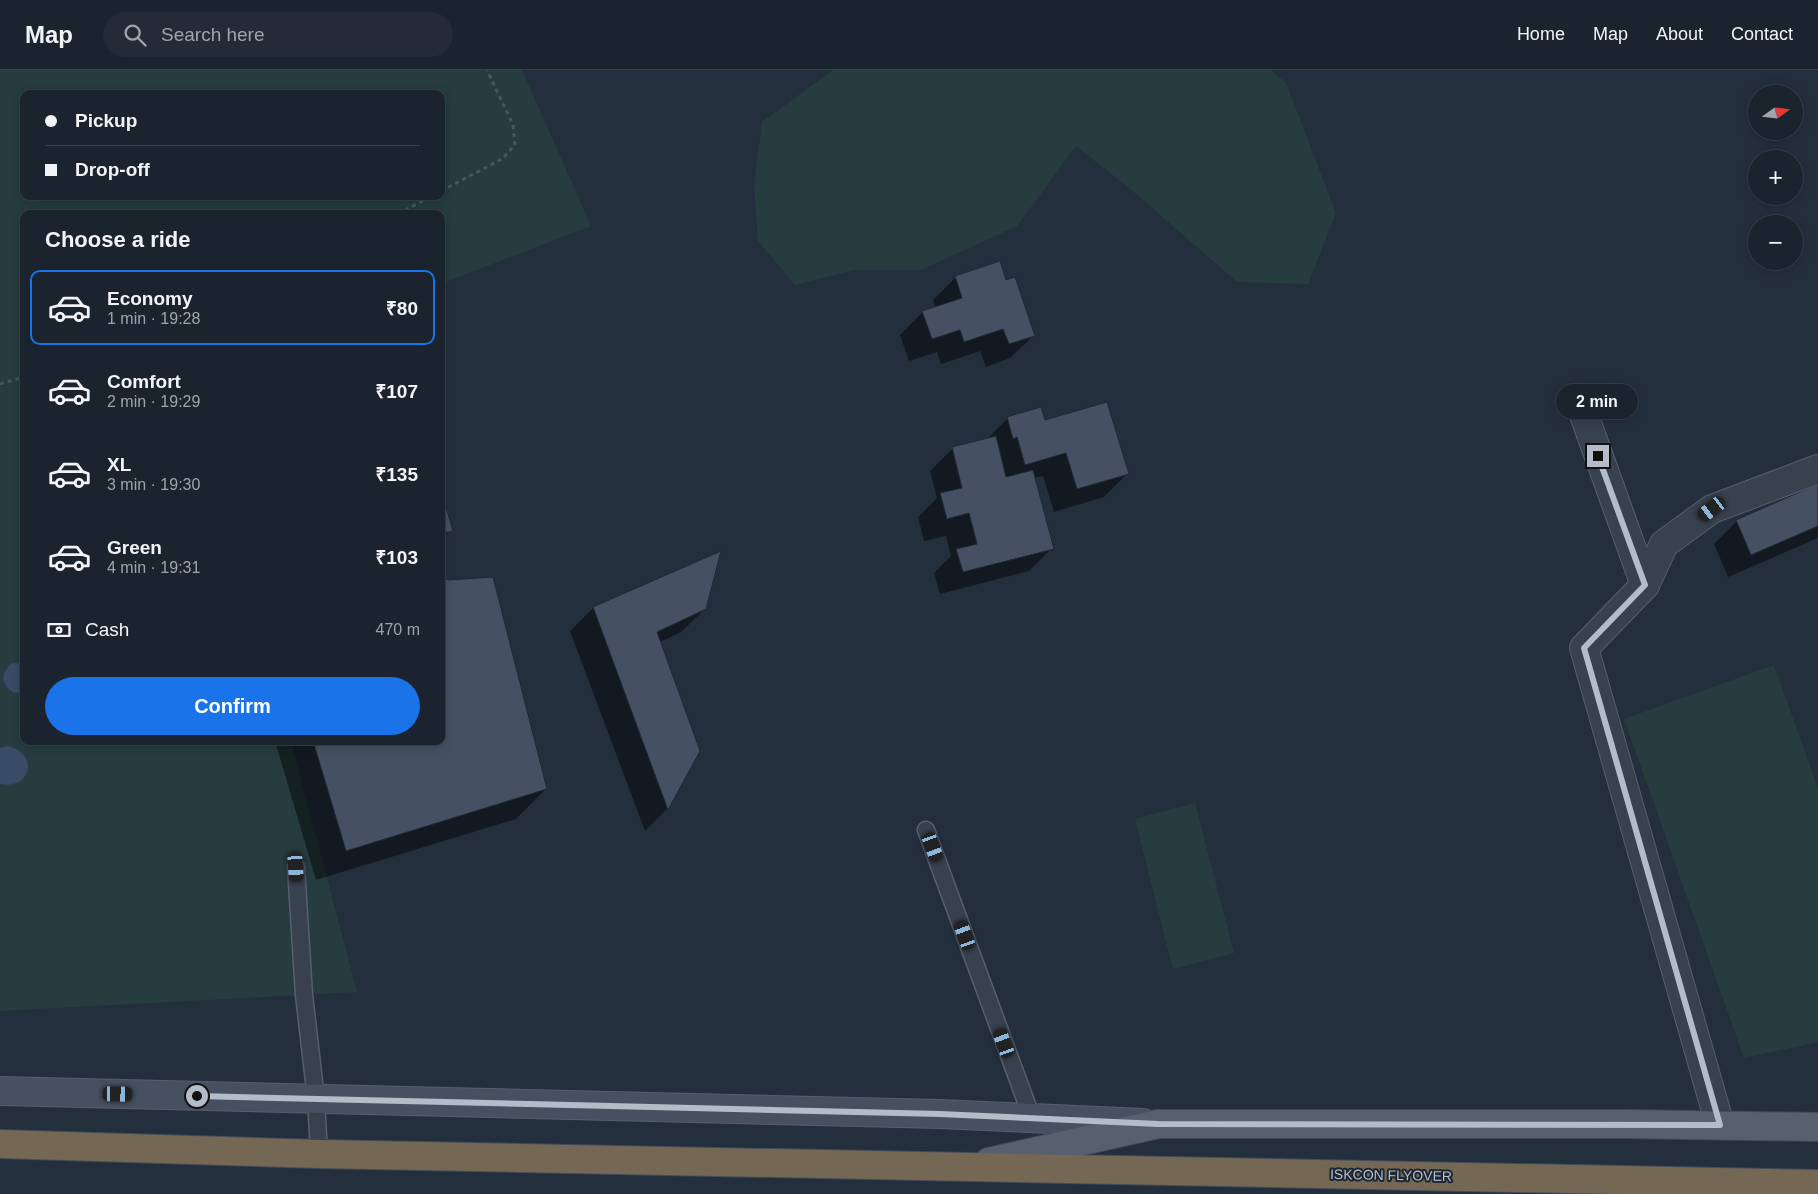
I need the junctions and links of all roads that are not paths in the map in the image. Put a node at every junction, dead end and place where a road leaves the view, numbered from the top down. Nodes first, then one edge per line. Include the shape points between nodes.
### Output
1 (1579, 400) dead end
2 (1818, 469) edge
3 (1645, 585) junction
4 (926, 830) dead end
5 (296, 867) dead end
6 (0, 1091) edge
7 (316, 1099) junction
8 (1032, 1118) junction
9 (1158, 1124) junction
10 (1720, 1125) junction
11 (1818, 1127) edge
12 (0, 1144) edge
13 (319, 1154) junction
14 (964, 1168) junction
15 (1818, 1184) edge

1 - 3 street
2 - 3 street via 1712,509 1664,544
3 - 10 street via 1584,648
4 - 8 lane
5 - 7 lane via 304,995
6 - 7 street
7 - 8 street
7 - 13 lane
8 - 9 street
9 - 10 main road
9 - 14 main road
10 - 11 main road
12 - 13 highway, ISKCON FLYOVER
13 - 14 highway, ISKCON FLYOVER
14 - 15 highway, ISKCON FLYOVER

